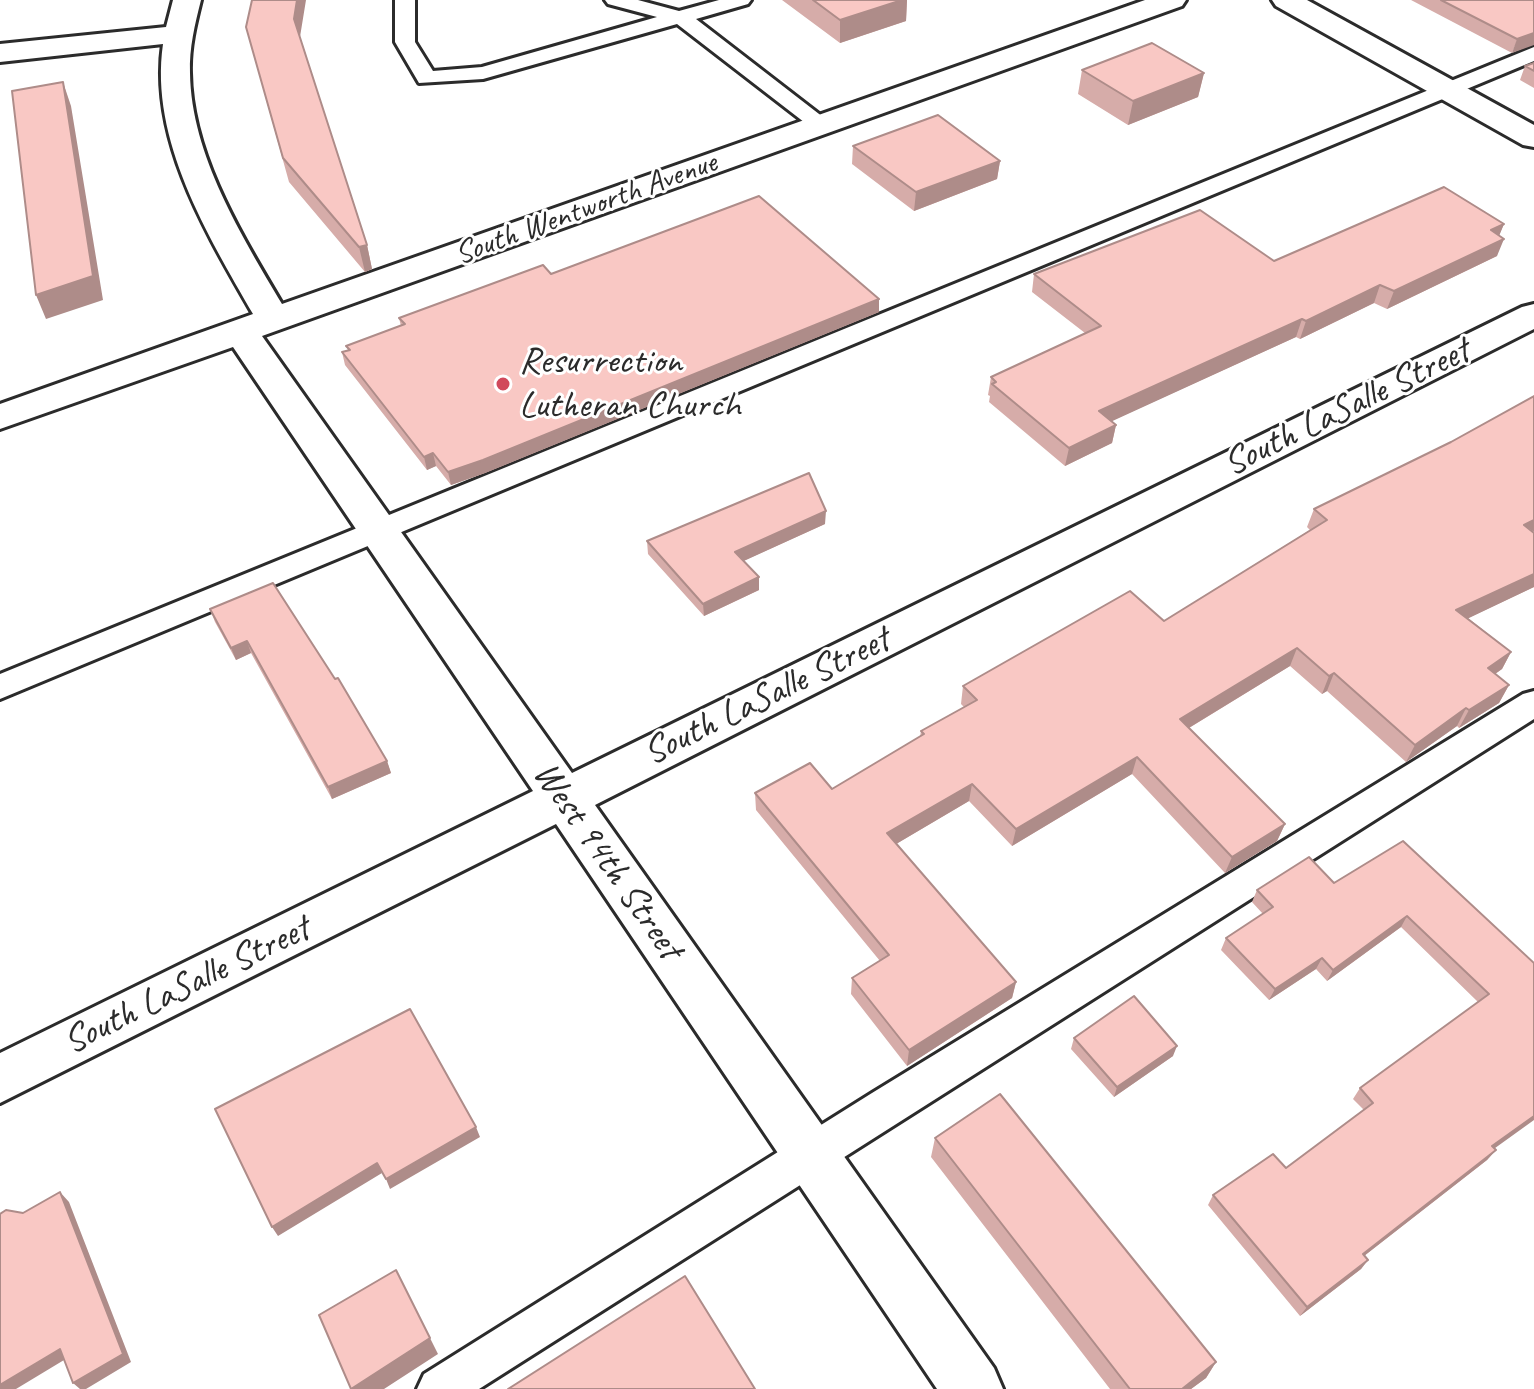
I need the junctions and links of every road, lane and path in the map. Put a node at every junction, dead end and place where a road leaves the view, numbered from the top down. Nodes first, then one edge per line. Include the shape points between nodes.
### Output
1 (187, 0) edge
2 (405, 0) edge
3 (615, 0) edge
4 (741, 0) edge
5 (1172, 0) edge
6 (1286, 0) edge
7 (682, 18) junction
8 (178, 34) junction
9 (0, 53) edge
10 (1534, 53) edge
11 (1447, 90) junction
12 (821, 124) junction
13 (1534, 138) edge
14 (1534, 315) edge
15 (257, 326) junction
16 (0, 417) edge
17 (376, 529) junction
18 (0, 687) edge
19 (1534, 703) edge
20 (563, 798) junction
21 (0, 1079) edge
22 (810, 1154) junction
23 (439, 1389) edge
24 (973, 1389) edge

1 - 8 street, West 94th Street
2 - 7 lane via 405,42 427,78 483,73
3 - 7 lane
4 - 7 lane
5 - 12 street, South Wentworth Avenue
6 - 11 street
7 - 12 lane
8 - 9 street
8 - 15 street, West 94th Street via 176,95 201,183
10 - 11 lane
11 - 13 street
11 - 17 lane
12 - 15 street, South Wentworth Avenue
14 - 20 street, South LaSalle Street
15 - 16 street, South Wentworth Avenue
15 - 17 street, West 94th Street
17 - 18 lane
17 - 20 street, West 94th Street
19 - 22 lane
20 - 21 street, South LaSalle Street
20 - 22 street, West 94th Street
22 - 23 lane
22 - 24 street, West 94th Street

